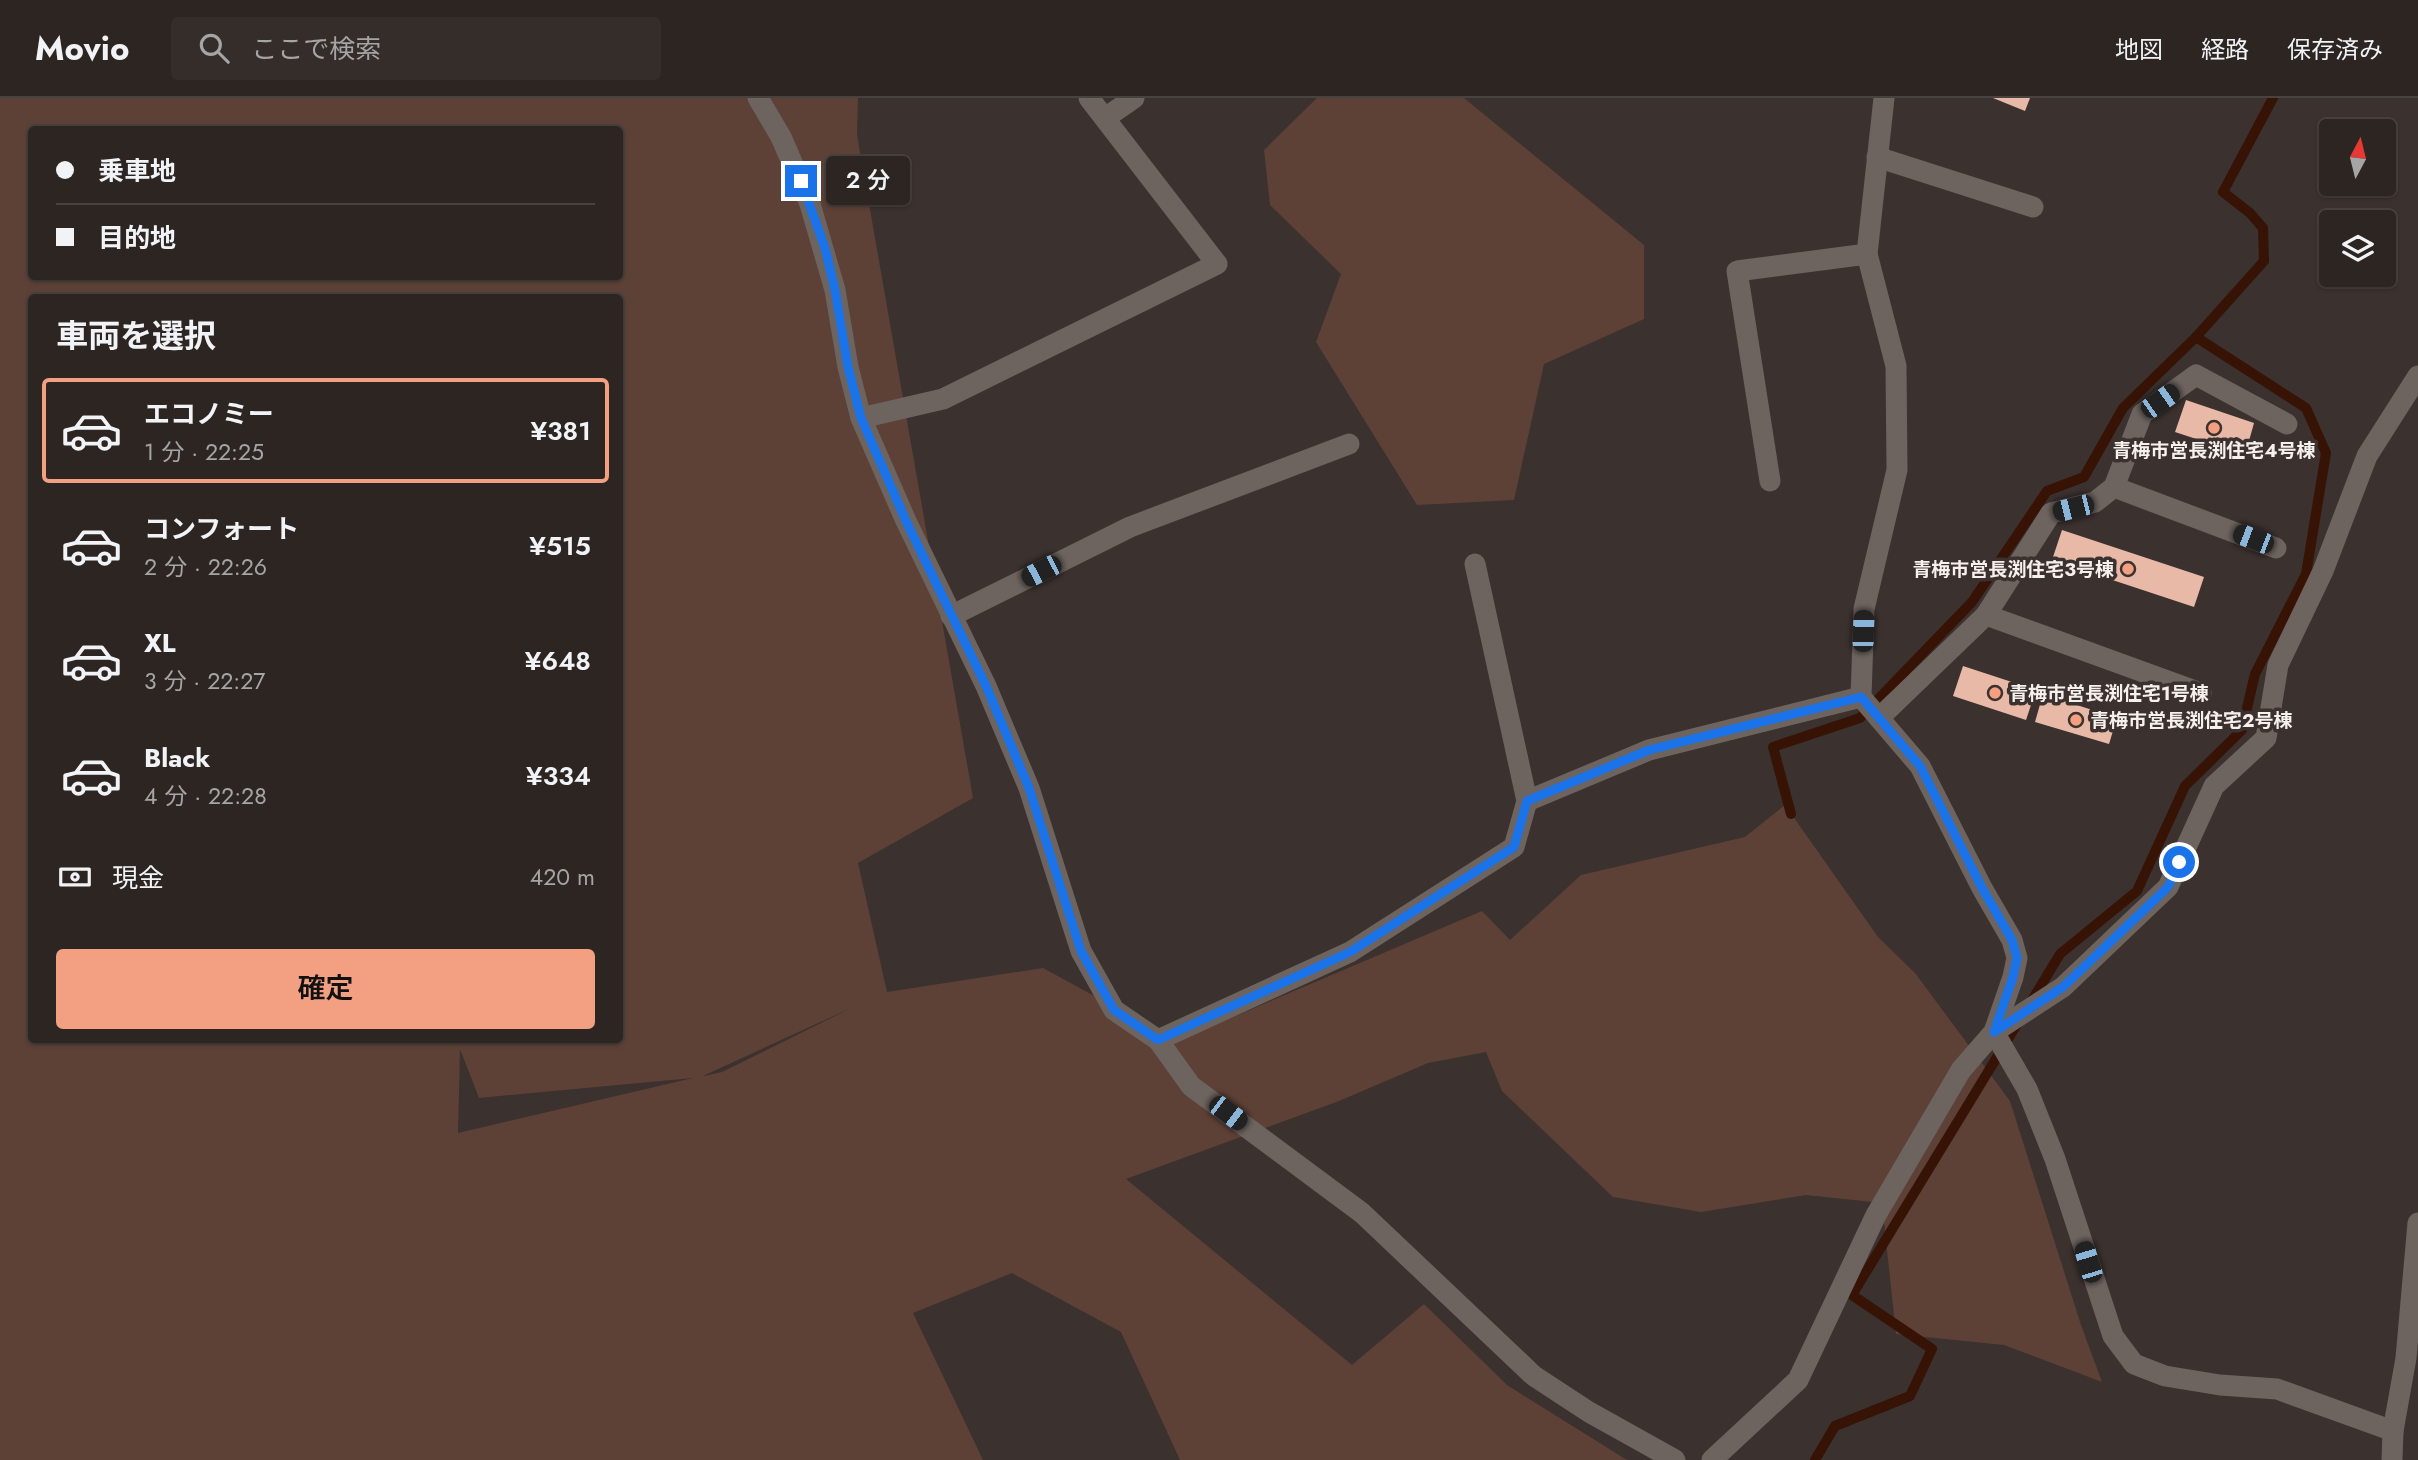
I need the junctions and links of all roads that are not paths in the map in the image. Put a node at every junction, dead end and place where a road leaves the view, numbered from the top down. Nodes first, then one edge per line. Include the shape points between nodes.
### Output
1 (758, 98) edge
2 (1089, 98) edge
3 (1135, 98) edge
4 (1884, 98) edge
5 (1105, 118) junction
6 (1877, 157) junction
7 (2033, 207) dead end
8 (1867, 254) junction
9 (2418, 376) edge
10 (861, 418) junction
11 (2287, 424) dead end
12 (1349, 444) dead end
13 (1770, 481) dead end
14 (2114, 487) junction
15 (2276, 548) dead end
16 (1475, 564) dead end
17 (1986, 615) junction
18 (951, 616) junction
19 (2209, 701) road end
20 (1870, 707) junction
21 (1527, 801) junction
22 (1996, 1032) junction
23 (1158, 1040) junction
24 (2418, 1223) edge
25 (2393, 1432) junction
26 (1675, 1460) edge
27 (1712, 1460) edge
28 (2392, 1460) edge

1 - 10 street via 781,137 814,215 835,290
2 - 5 street
3 - 5 street
4 - 6 street
5 - 10 street via 1217,264 943,399
6 - 7 street
6 - 8 street
8 - 13 street via 1737,271
8 - 20 street via 1896,366 1898,470 1864,608
9 - 22 street via 2367,456 2323,571 2278,665 2266,738 2214,786 2168,887 2063,987
10 - 18 street
11 - 14 street via 2196,375 2142,414
12 - 18 street via 1130,527
14 - 15 street
14 - 17 street via 2095,502 2051,513
16 - 21 street
17 - 19 street
17 - 20 street
18 - 23 street via 1029,788 1081,951 1114,1010
20 - 21 street via 1649,750
20 - 22 street via 1920,766 2012,940 2017,958
21 - 23 street via 1514,847 1350,952
22 - 25 street via 2027,1089 2055,1159 2113,1336 2134,1364 2165,1376 2277,1389
22 - 27 street via 1961,1070 1876,1215 1798,1380
23 - 26 street via 1191,1086 1363,1213 1534,1376
24 - 25 street via 2406,1358
25 - 28 street

